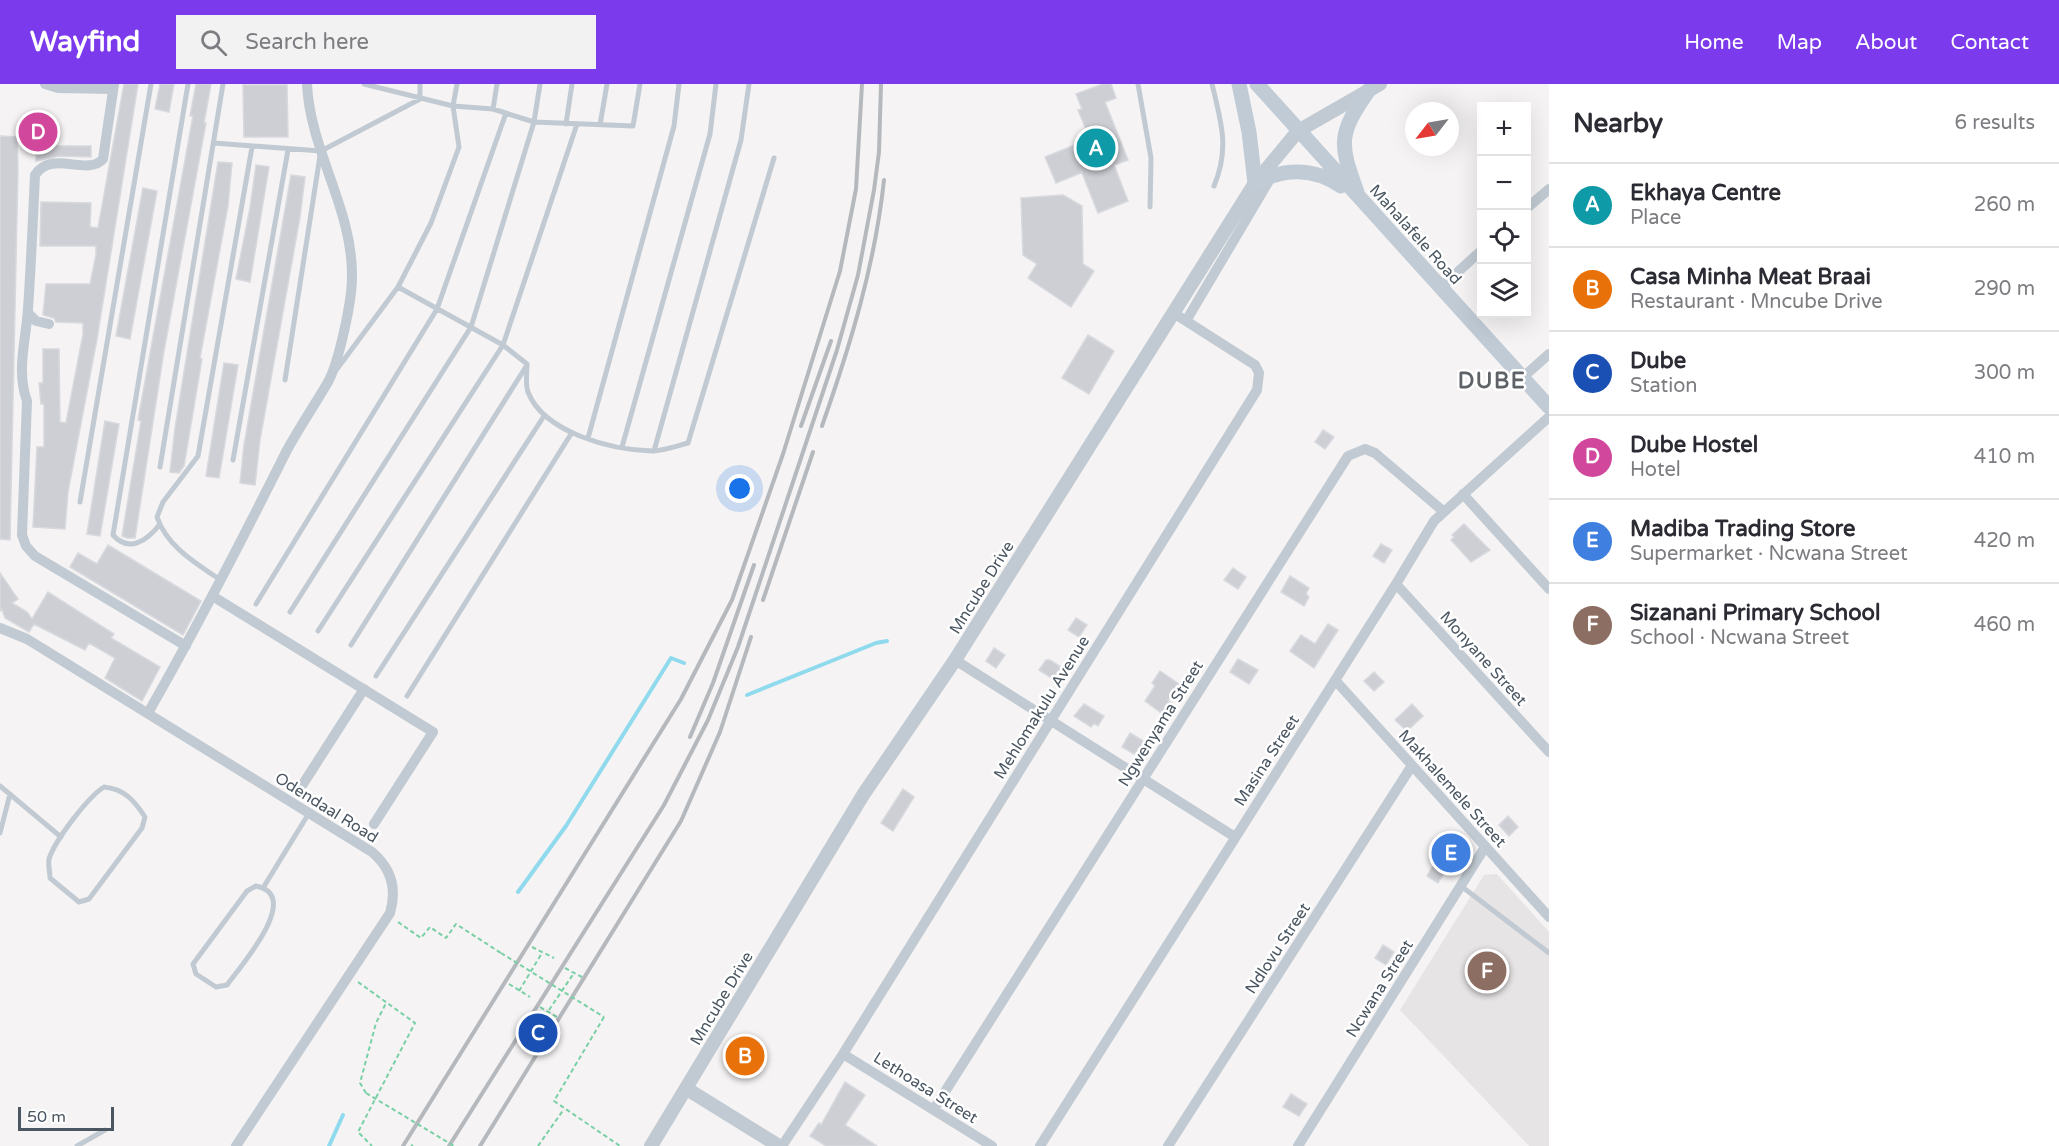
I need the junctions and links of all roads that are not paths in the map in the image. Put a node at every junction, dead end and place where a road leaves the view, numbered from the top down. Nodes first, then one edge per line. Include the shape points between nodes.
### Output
1 (45, 84) edge
2 (152, 84) edge
3 (188, 84) edge
4 (223, 84) edge
5 (307, 84) edge
6 (364, 84) edge
7 (420, 84) edge
8 (457, 84) edge
9 (497, 84) edge
10 (540, 84) edge
11 (572, 84) edge
12 (607, 84) edge
13 (640, 84) edge
14 (679, 84) edge
15 (716, 84) edge
16 (748, 84) edge
17 (1138, 84) edge
18 (1212, 84) edge
19 (1239, 84) edge
20 (1257, 84) edge
21 (113, 87) edge
22 (1374, 87) edge
23 (420, 99) junction
24 (453, 106) junction
25 (493, 109) junction
26 (507, 113) junction
27 (534, 122) junction
28 (566, 123) junction
29 (577, 124) junction
30 (600, 125) junction
31 (1298, 131) junction
32 (214, 143) junction
33 (252, 147) junction
34 (288, 150) junction
35 (321, 151) junction
36 (774, 158) dead end
37 (1273, 174) junction
38 (1255, 183) junction
39 (1214, 186) dead end
40 (1549, 189) edge
41 (1360, 200) junction
42 (1531, 205) edge
43 (1150, 207) dead end
44 (1477, 255) edge
45 (398, 287) junction
46 (1440, 288) junction
47 (437, 309) junction
48 (1172, 312) junction
49 (28, 313) junction
50 (1185, 321) junction
51 (49, 324) dead end
52 (471, 327) junction
53 (503, 345) junction
54 (1549, 354) edge
55 (527, 364) junction
56 (1522, 378) junction
57 (285, 380) dead end
58 (329, 381) junction
59 (1549, 407) edge
60 (544, 416) junction
61 (1549, 417) edge
62 (571, 434) junction
63 (588, 438) junction
64 (622, 447) junction
65 (654, 451) junction
66 (233, 460) dead end
67 (160, 467) dead end
68 (1463, 494) junction
69 (80, 502) dead end
70 (1443, 511) junction
71 (159, 524) junction
72 (222, 581) junction
73 (1396, 584) junction
74 (1549, 589) edge
75 (214, 597) junction
76 (256, 604) dead end
77 (290, 612) dead end
78 (0, 628) edge
79 (318, 631) dead end
80 (351, 645) dead end
81 (186, 646) junction
82 (955, 660) junction
83 (376, 676) dead end
84 (1335, 680) junction
85 (364, 690) junction
86 (406, 696) dead end
87 (148, 712) junction
88 (1050, 720) junction
89 (1549, 752) edge
90 (1411, 767) junction
91 (1143, 778) junction
92 (303, 784) dead end
93 (0, 786) edge
94 (10, 794) junction
95 (309, 813) junction
96 (374, 825) dead end
97 (0, 832) edge
98 (62, 837) junction
99 (1235, 837) junction
100 (1485, 847) junction
101 (1461, 886) junction
102 (263, 888) junction
103 (1549, 917) edge
104 (1549, 953) edge
105 (843, 1054) junction
106 (687, 1089) junction
107 (934, 1109) junction
108 (105, 1130) dead end
109 (77, 1146) edge
110 (236, 1146) edge
111 (651, 1146) edge
112 (781, 1146) edge
113 (992, 1146) edge
114 (1040, 1146) edge
115 (1168, 1146) edge
116 (1298, 1146) edge

1 - 21 street via 58,88
2 - 69 lane
3 - 71 lane via 113,535 121,544 130,546 142,541
4 - 32 lane
5 - 35 street via 308,106
6 - 23 lane
7 - 23 lane
8 - 24 lane
9 - 25 lane
10 - 27 lane
11 - 28 lane
12 - 30 lane
13 - 30 lane via 633,126
14 - 63 lane via 674,126
15 - 64 lane via 710,134
16 - 65 lane via 741,140
17 - 43 lane via 1151,158
18 - 39 lane via 1225,143 1222,168
19 - 38 main road
20 - 31 main road, Mahalafele Road
21 - 49 street via 99,163 51,164 35,175
22 - 31 street, Mncube Drive
22 - 41 main road via 1348,120 1344,143
23 - 24 lane
23 - 35 lane
24 - 25 lane
24 - 45 lane via 459,147 431,223
25 - 26 lane
26 - 27 lane
26 - 47 lane
27 - 28 lane
27 - 52 lane
28 - 29 lane
29 - 30 lane
29 - 53 lane
31 - 38 street, Mncube Drive
31 - 41 main road, Mahalafele Road
32 - 33 lane
32 - 67 lane
33 - 34 lane
33 - 71 lane via 198,456 163,502 157,517
34 - 35 lane
34 - 66 lane
35 - 57 lane
35 - 58 street via 347,225 352,277 348,312
36 - 65 lane via 688,443
37 - 38 main road
37 - 41 main road via 1310,172 1330,179
37 - 50 street
38 - 48 street, Mncube Drive
40 - 42 street
41 - 46 main road, Mahalafele Road
44 - 46 street
45 - 47 lane
45 - 58 lane
46 - 56 main road, Mahalafele Road
47 - 52 lane
47 - 76 lane
48 - 50 street, Mehlomakulu Avenue
48 - 82 street, Mncube Drive
49 - 51 street via 36,321
49 - 81 street via 22,361 22,388 32,399 22,525 26,546 35,556
50 - 88 street, Mehlomakulu Avenue via 1255,364 1259,373 1257,390
52 - 53 lane
52 - 77 lane
53 - 55 lane
53 - 79 lane
54 - 56 street
55 - 60 lane via 528,391
55 - 80 lane
56 - 59 main road, Mahalafele Road
58 - 72 street via 302,422
60 - 62 lane
60 - 83 lane
61 - 68 street, Masina Street
62 - 63 lane
62 - 86 lane
63 - 64 lane
64 - 65 lane
68 - 70 street, Masina Street
68 - 74 street
70 - 73 street, Masina Street via 1425,532
70 - 91 street, Ngwenyama Street via 1376,453 1365,449 1348,456
71 - 72 lane via 190,560
72 - 75 street
73 - 84 street, Masina Street
73 - 89 street, Monyane Street
75 - 81 street
75 - 85 street
78 - 87 street, Odendaal Road via 27,639
81 - 87 street
82 - 88 street
82 - 106 street, Mncube Drive via 863,795
84 - 90 street, Makhalemele Street
84 - 99 street, Masina Street
85 - 92 street
85 - 96 street via 433,732
87 - 95 street, Odendaal Road
88 - 91 street
88 - 105 street, Mehlomakulu Avenue
90 - 100 street, Makhalemele Street
90 - 115 street, Ndlovu Street
91 - 99 street
91 - 107 street, Ngwenyama Street
93 - 94 lane
94 - 97 lane
94 - 98 lane
95 - 102 lane
95 - 110 street, Odendaal Road via 372,852 384,865 393,887 388,915
98 - 98 lane via 49,860 50,879 79,902 89,899 142,828 145,816 135,800 117,788 104,787 93,794
99 - 114 street, Masina Street
100 - 101 street, Ncwana Street
100 - 103 street, Makhalemele Street
101 - 104 lane
101 - 116 street, Ncwana Street
102 - 102 lane via 256,886 246,891 193,964 196,974 216,987 227,985 272,922 273,904
105 - 107 street, Lethoasa Street
105 - 112 street, Mehlomakulu Avenue
106 - 111 street, Mncube Drive
106 - 112 street
107 - 113 street, Lethoasa Street
108 - 109 lane

